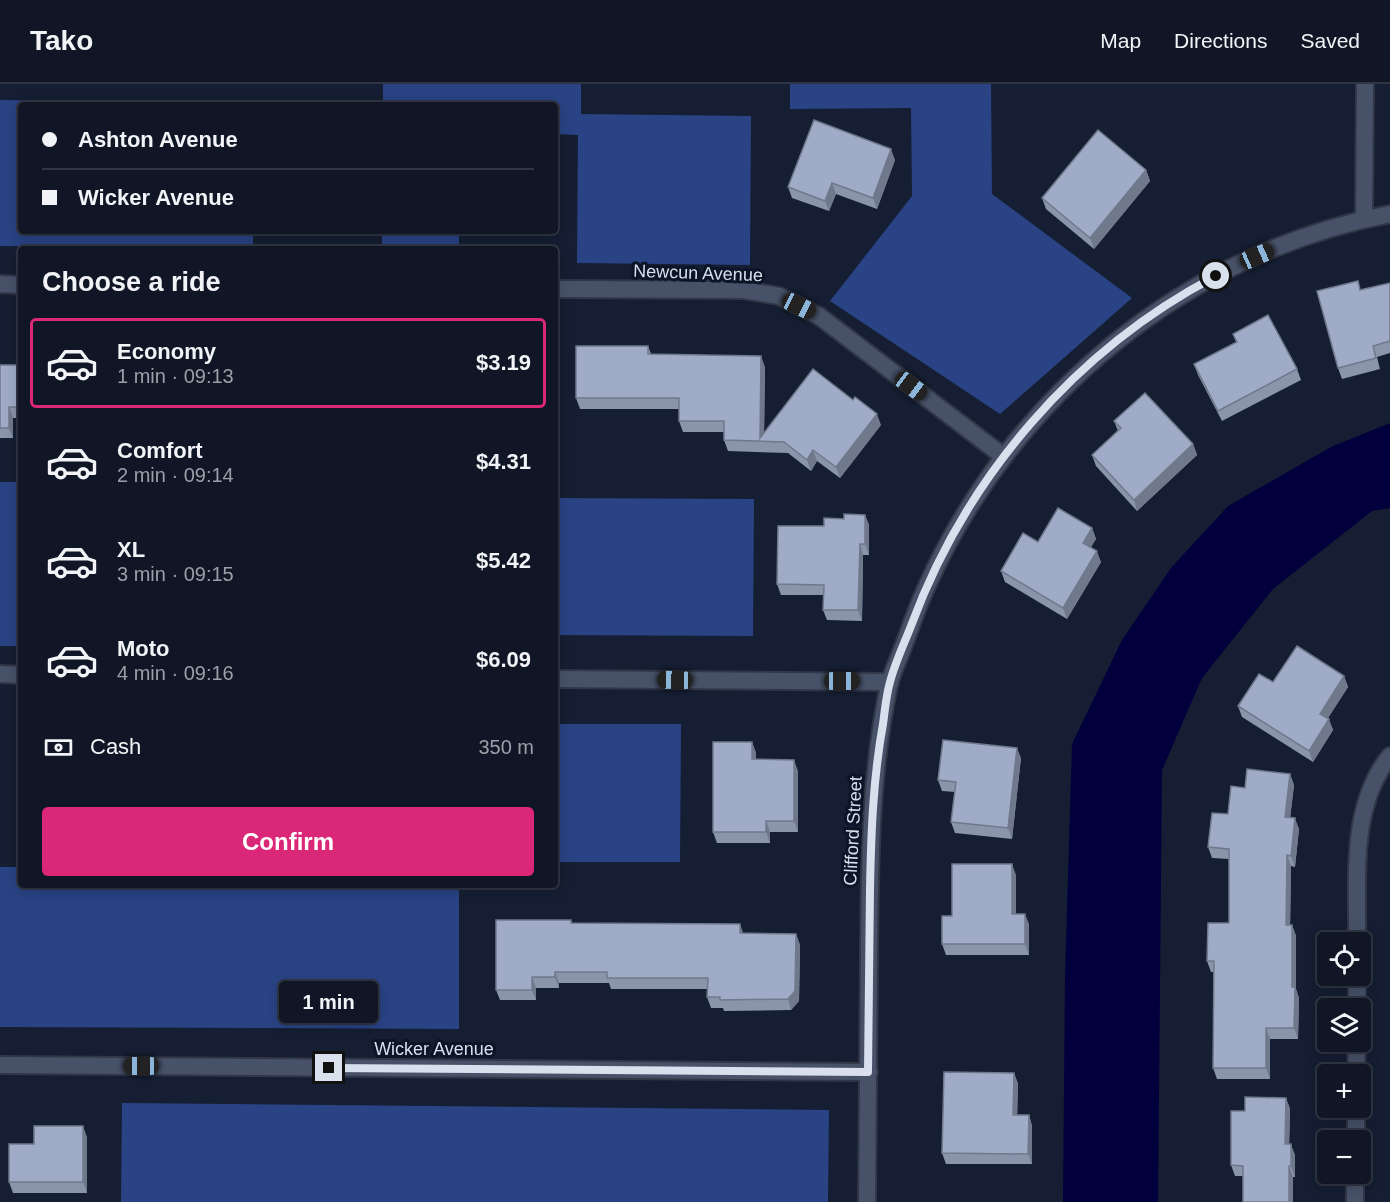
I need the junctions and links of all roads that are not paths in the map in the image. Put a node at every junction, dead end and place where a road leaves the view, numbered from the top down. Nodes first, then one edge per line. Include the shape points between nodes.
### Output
1 (1365, 84) edge
2 (1390, 214) edge
3 (1364, 219) junction
4 (0, 284) edge
5 (18, 285) edge
6 (558, 289) edge
7 (1003, 456) junction
8 (0, 675) edge
9 (18, 675) edge
10 (558, 679) edge
11 (890, 682) junction
12 (1390, 756) edge
13 (1357, 932) edge
14 (0, 1065) edge
15 (868, 1072) junction
16 (1355, 1184) edge
17 (867, 1202) edge
18 (1355, 1202) edge

1 - 3 street
2 - 3 street, Clifford Street
3 - 7 street, Clifford Street via 1320,231 1246,261 1157,311 1085,367
4 - 5 street
6 - 7 street, Newcun Avenue via 743,290 779,296 819,316
7 - 11 street, Clifford Street via 959,522 938,562
8 - 9 street
10 - 11 street
11 - 15 street, Clifford Street via 872,805
12 - 13 street via 1366,801 1358,845
14 - 15 street, Wicker Avenue
15 - 17 street, Clifford Street
16 - 18 street

